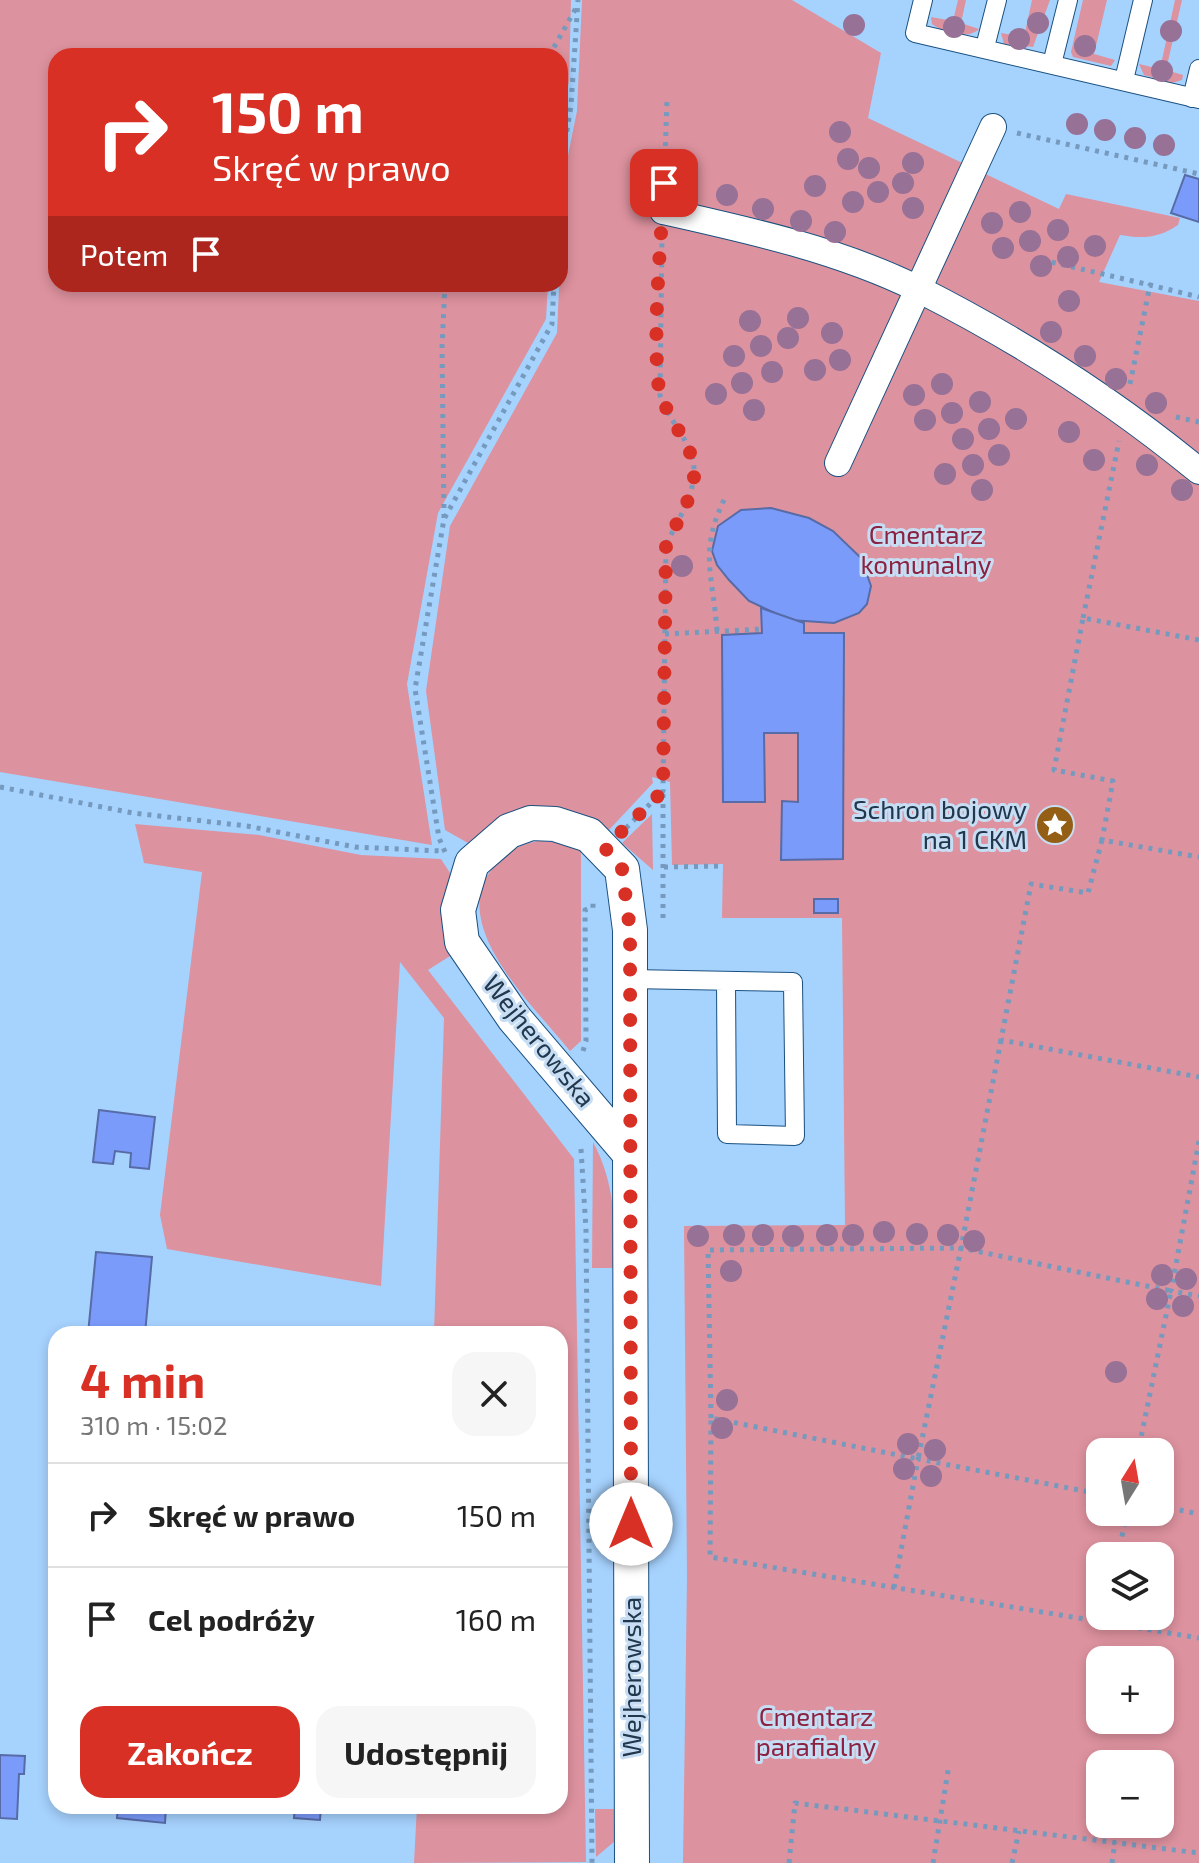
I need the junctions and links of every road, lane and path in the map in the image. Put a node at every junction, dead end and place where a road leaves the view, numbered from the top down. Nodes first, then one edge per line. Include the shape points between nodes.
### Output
1 (923, 0) edge
2 (997, 0) edge
3 (1068, 0) edge
4 (1143, 0) edge
5 (577, 3) edge
6 (985, 47) junction
7 (553, 48) edge
8 (1052, 64) junction
9 (1199, 69) edge
10 (1124, 80) junction
11 (1196, 98) edge
12 (667, 100) dead end
13 (568, 124) edge
14 (993, 127) joint
15 (1199, 174) edge
16 (663, 211) junction
17 (1042, 260) dead end
18 (1150, 285) dead end
19 (917, 289) junction
20 (445, 292) edge
21 (554, 292) edge
22 (838, 463) dead end
23 (1199, 471) edge
24 (726, 496) dead end
25 (444, 519) junction
26 (762, 629) dead end
27 (717, 631) junction
28 (665, 634) junction
29 (1199, 640) edge
30 (0, 787) edge
31 (1102, 840) junction
32 (605, 848) junction
33 (458, 857) junction
34 (1199, 857) edge
35 (723, 866) dead end
36 (664, 867) dead end
37 (592, 894) dead end
38 (630, 979) junction
39 (726, 981) junction
40 (1001, 1040) junction
41 (1199, 1077) edge
42 (572, 1083) junction
43 (576, 1141) dead end
44 (1199, 1141) edge
45 (630, 1154) junction
46 (961, 1248) junction
47 (1171, 1291) junction
48 (1199, 1296) edge
49 (711, 1418) junction
50 (1141, 1438) edge
51 (918, 1459) junction
52 (1086, 1491) edge
53 (1174, 1509) edge
54 (1199, 1514) edge
55 (894, 1588) junction
56 (1086, 1616) edge
57 (1160, 1630) edge
58 (1199, 1638) edge
59 (949, 1765) dead end
60 (942, 1821) junction
61 (1019, 1831) junction
62 (1115, 1842) junction
63 (1199, 1853) edge
64 (592, 1863) edge
65 (632, 1863) edge
66 (789, 1863) edge
67 (933, 1863) edge
68 (1012, 1863) edge
69 (1112, 1863) edge

1 - 6 lane via 915,33
2 - 6 lane
3 - 8 lane
4 - 10 lane
5 - 7 path
5 - 13 path
6 - 8 lane
8 - 10 lane
9 - 11 lane
10 - 11 lane
12 - 16 path
14 - 15 path
14 - 19 street
16 - 19 street via 761,233
16 - 28 path via 660,395 691,455 694,474 684,511 666,545
17 - 18 path
19 - 22 street
19 - 23 street via 1027,350 1152,433
20 - 25 path
21 - 25 path via 552,324
24 - 27 path via 707,548
25 - 33 path via 415,689
26 - 27 path
27 - 28 path
28 - 32 path via 663,791
29 - 31 path via 1083,618 1054,770 1113,781
30 - 33 path via 355,847
31 - 34 path
31 - 40 path via 1088,893 1031,884
32 - 33 street, Wejherowska via 573,828 531,823
32 - 38 street, Wejherowska via 622,869 628,896
33 - 42 street, Wejherowska via 462,942 514,1018
35 - 36 path
37 - 42 path via 593,908 585,910 586,1041
38 - 39 lane
38 - 45 street, Wejherowska
39 - 39 lane via 793,982 795,1136 727,1134
40 - 41 path
40 - 46 path
42 - 45 street, Wejherowska
43 - 64 path via 583,1151 586,1230
44 - 47 path
45 - 65 street, Wejherowska
46 - 47 path
46 - 49 path via 708,1250
46 - 51 path
47 - 48 path
47 - 50 path
49 - 51 path
49 - 55 path via 710,1557
51 - 52 path
51 - 55 path
53 - 54 path
55 - 56 path
57 - 58 path
59 - 60 path
60 - 61 path
60 - 66 path via 795,1803
60 - 67 path
61 - 62 path
61 - 68 path
62 - 63 path
62 - 69 path

